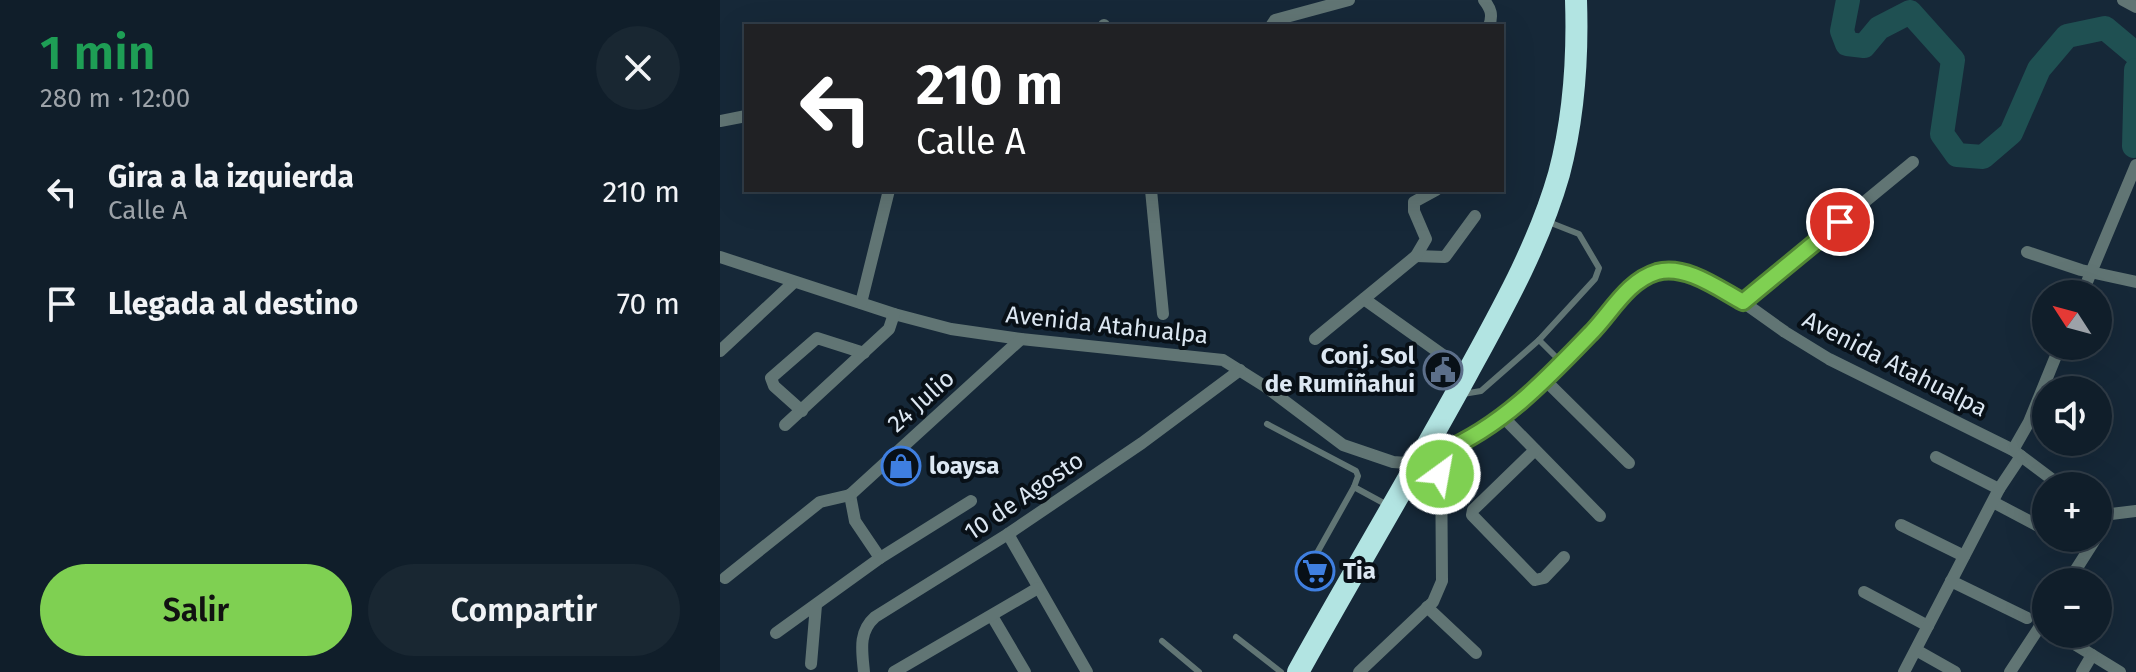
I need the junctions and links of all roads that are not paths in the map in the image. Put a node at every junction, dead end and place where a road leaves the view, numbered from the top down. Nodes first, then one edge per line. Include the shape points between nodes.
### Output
1 (1349, 0) edge
2 (1484, 0) edge
3 (1576, 0) edge
4 (2123, 0) edge
5 (2136, 7) edge
6 (1272, 24) edge
7 (1490, 24) edge
8 (744, 116) edge
9 (720, 121) edge
10 (1913, 162) dead end
11 (2136, 165) edge
12 (889, 192) edge
13 (1151, 192) edge
14 (1432, 192) edge
15 (1475, 216) dead end
16 (1543, 220) junction
17 (2027, 252) dead end
18 (1416, 256) junction
19 (720, 257) edge
20 (2091, 273) junction
21 (2088, 280) edge
22 (2136, 282) edge
23 (793, 283) junction
24 (1364, 299) junction
25 (1743, 302) junction
26 (861, 303) junction
27 (894, 314) junction
28 (1163, 314) dead end
29 (1021, 339) junction
30 (1315, 339) dead end
31 (1539, 340) junction
32 (722, 347) edge
33 (864, 353) junction
34 (2054, 360) edge
35 (1562, 363) junction
36 (1240, 370) junction
37 (1468, 373) junction
38 (1545, 380) junction
39 (1457, 394) junction
40 (802, 411) junction
41 (1503, 417) junction
42 (1267, 424) dead end
43 (785, 425) dead end
44 (1535, 450) junction
45 (1441, 452) junction
46 (2017, 453) junction
47 (1936, 457) dead end
48 (1420, 459) junction
49 (1629, 463) dead end
50 (2042, 472) edge
51 (1354, 487) junction
52 (1999, 489) junction
53 (850, 495) junction
54 (971, 501) dead end
55 (1993, 502) junction
56 (1392, 508) junction
57 (2136, 511) edge
58 (2112, 514) edge
59 (1600, 516) dead end
60 (2032, 523) edge
61 (1901, 525) dead end
62 (1008, 534) junction
63 (1317, 553) dead end
64 (1964, 556) junction
65 (1564, 557) dead end
66 (880, 558) junction
67 (725, 578) dead end
68 (1951, 581) junction
69 (1038, 588) junction
70 (1864, 592) dead end
71 (816, 605) junction
72 (1427, 607) junction
73 (992, 616) junction
74 (2027, 618) dead end
75 (1928, 626) junction
76 (776, 633) dead end
77 (1236, 637) dead end
78 (1162, 641) dead end
79 (2032, 641) edge
80 (2081, 648) edge
81 (1916, 650) junction
82 (1476, 653) dead end
83 (2092, 655) junction
84 (1371, 661) junction
85 (811, 664) dead end
86 (864, 672) edge
87 (894, 672) edge
88 (1025, 672) edge
89 (1087, 672) edge
90 (1199, 672) edge
91 (1281, 672) edge
92 (1298, 672) edge
93 (1359, 672) edge
94 (1382, 672) edge
95 (1904, 672) edge
96 (1955, 672) edge
97 (2010, 672) edge
98 (2082, 672) edge
99 (2120, 672) edge

1 - 6 street
2 - 7 street
3 - 16 highway via 1569,128
4 - 5 street
8 - 9 street
10 - 25 street
11 - 20 street
12 - 26 street
13 - 28 street
14 - 18 street via 1414,202 1426,239
15 - 18 street via 1445,257
16 - 31 lane via 1579,234 1599,268
16 - 37 highway
17 - 20 street
18 - 24 street
19 - 23 street, Avenida Atahualpa
20 - 21 street
20 - 22 street
23 - 26 street, Avenida Atahualpa
23 - 32 street
24 - 30 street
24 - 37 street
25 - 35 street, Avenida Atahualpa via 1686,273 1657,272 1627,291
25 - 46 street, Avenida Atahualpa via 1829,359
26 - 27 street, Avenida Atahualpa
27 - 29 street, Avenida Atahualpa
27 - 33 street via 889,329
29 - 36 street, Avenida Atahualpa via 1223,360
29 - 53 street, 24 Julio
31 - 35 lane
31 - 39 lane via 1481,391
33 - 40 street
33 - 40 street via 817,338 771,378
34 - 46 street
35 - 38 street, Avenida Atahualpa
36 - 48 street, Avenida Atahualpa via 1343,445 1393,462
36 - 62 street, 10 de Agosto
37 - 39 highway
38 - 41 street, Avenida Atahualpa
38 - 49 street
39 - 48 highway
40 - 43 street
41 - 44 street
41 - 45 street, Avenida Atahualpa via 1471,440
42 - 51 lane via 1352,467 1358,476
44 - 59 street
44 - 65 street via 1472,515 1535,580 1544,578
45 - 48 street, Avenida Atahualpa
45 - 72 street via 1442,581
46 - 50 street, Avenida Atahualpa
46 - 52 street
47 - 52 street
48 - 56 highway
51 - 56 lane
51 - 63 lane
52 - 55 street
53 - 66 street via 855,521
53 - 67 street via 820,502
54 - 66 street
55 - 60 street
55 - 64 street
56 - 92 highway
57 - 58 street
61 - 64 street
62 - 69 street
62 - 86 street, 10 de Agosto via 866,625
64 - 68 street
66 - 71 street
68 - 74 street
68 - 75 street
69 - 73 street
69 - 89 street
70 - 75 street
71 - 76 street
71 - 85 street
72 - 82 street
72 - 84 street
73 - 87 street
73 - 88 street
75 - 81 street
77 - 91 lane
78 - 90 lane
79 - 97 street
80 - 83 street
81 - 95 street
81 - 96 street
83 - 98 street
83 - 99 street
84 - 93 street
84 - 94 street

